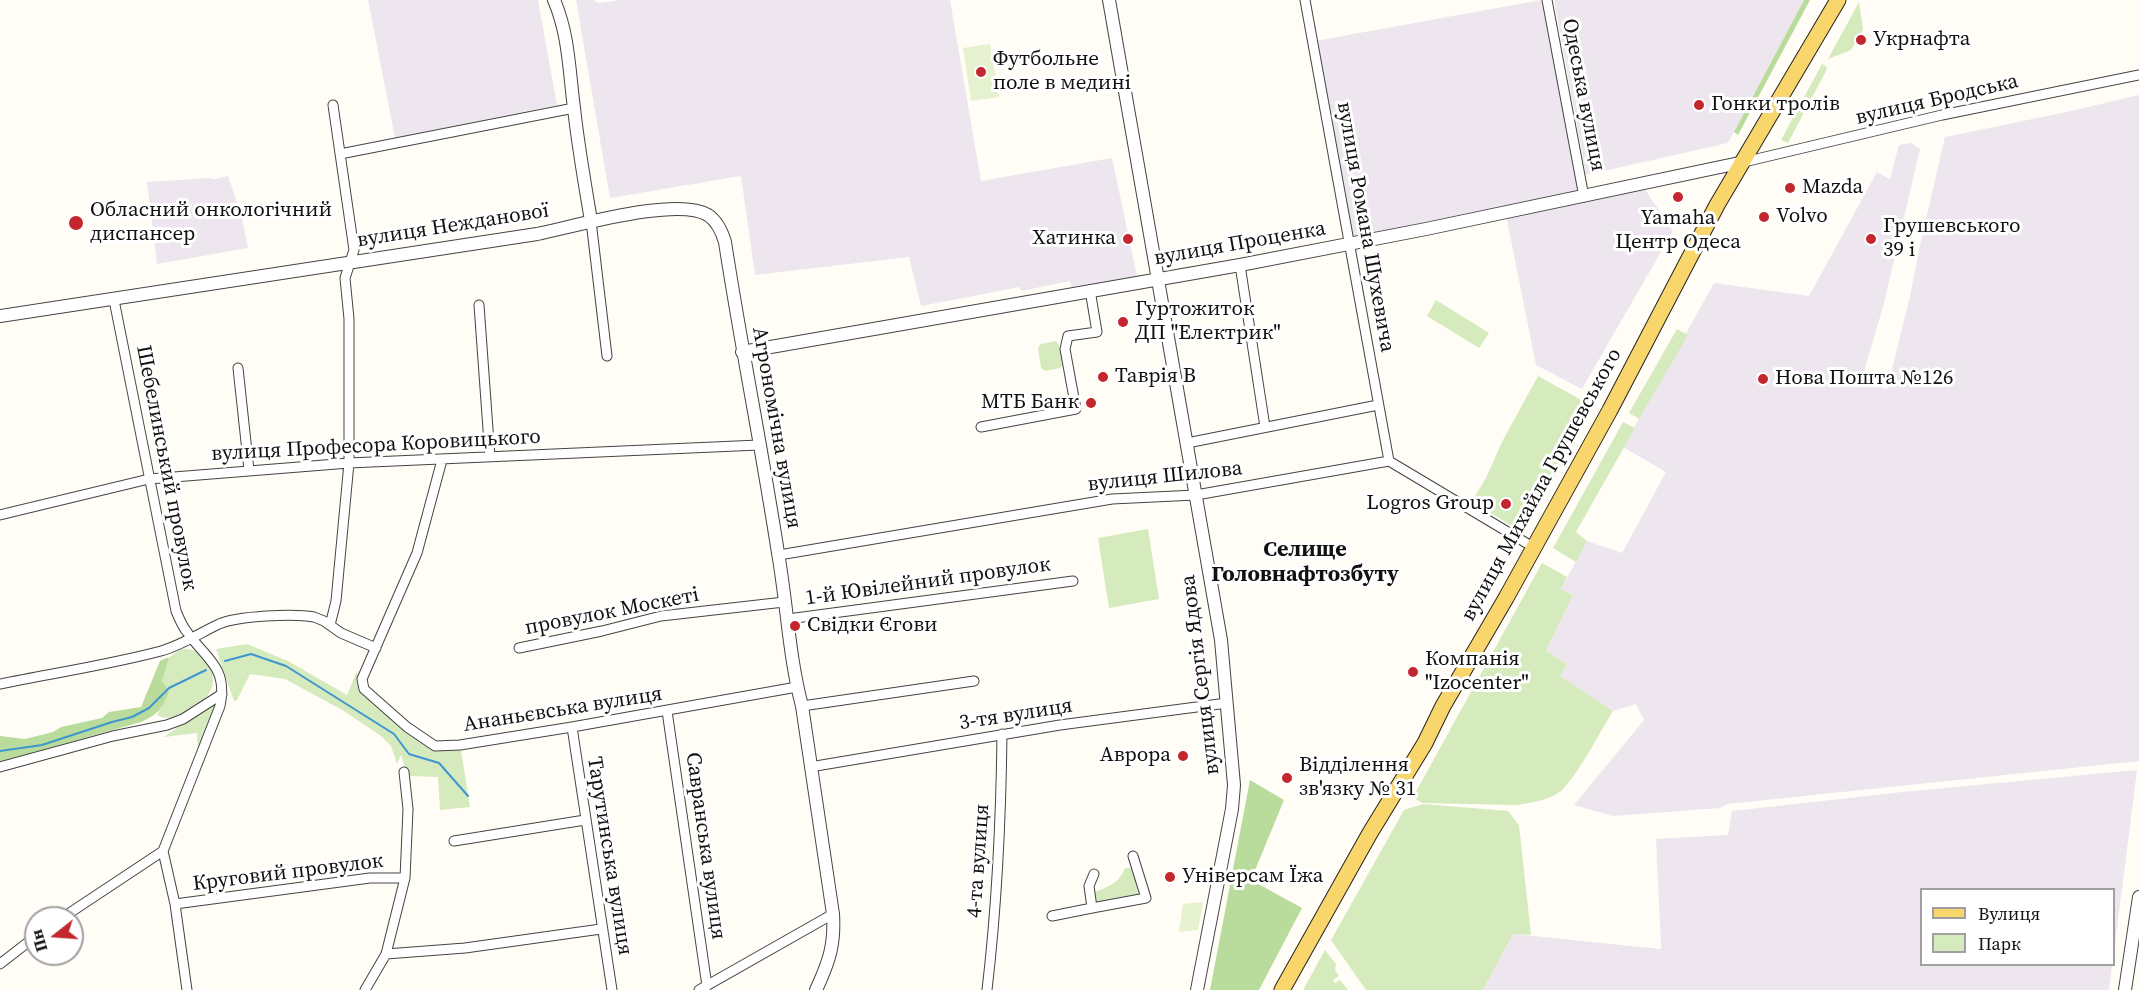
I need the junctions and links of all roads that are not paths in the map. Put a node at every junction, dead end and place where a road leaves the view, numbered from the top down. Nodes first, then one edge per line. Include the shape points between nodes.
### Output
1 (554, 0) edge
2 (1109, 0) edge
3 (1305, 0) edge
4 (1547, 0) edge
5 (1838, 0) edge
6 (2139, 75) edge
7 (333, 105) dead end
8 (574, 108) junction
9 (340, 154) junction
10 (1744, 162) junction
11 (1584, 197) junction
12 (591, 221) junction
13 (1350, 244) junction
14 (350, 262) junction
15 (1240, 265) junction
16 (1156, 279) junction
17 (1090, 290) junction
18 (114, 300) junction
19 (478, 305) dead end
20 (0, 316) edge
21 (742, 351) junction
22 (607, 356) dead end
23 (238, 368) dead end
24 (1378, 405) junction
25 (981, 427) dead end
26 (1265, 427) junction
27 (1187, 443) junction
28 (759, 445) junction
29 (490, 457) junction
30 (442, 460) junction
31 (1389, 461) junction
32 (349, 463) junction
33 (249, 470) junction
34 (149, 478) junction
35 (1196, 495) junction
36 (0, 515) edge
37 (1533, 547) junction
38 (779, 555) junction
39 (1073, 581) dead end
40 (784, 602) junction
41 (788, 619) junction
42 (330, 625) junction
43 (192, 639) junction
44 (376, 648) junction
45 (519, 648) dead end
46 (974, 681) dead end
47 (0, 684) edge
48 (797, 687) junction
49 (222, 694) junction
50 (1227, 703) junction
51 (802, 706) junction
52 (667, 711) junction
53 (572, 727) junction
54 (1002, 734) junction
55 (0, 767) edge
56 (810, 767) junction
57 (404, 772) dead end
58 (585, 820) junction
59 (454, 841) dead end
60 (163, 852) junction
61 (1133, 856) dead end
62 (1094, 874) dead end
63 (405, 878) junction
64 (2139, 897) edge
65 (175, 904) junction
66 (80, 906) edge
67 (1092, 908) junction
68 (833, 914) junction
69 (1052, 916) dead end
70 (601, 929) junction
71 (24, 945) edge
72 (386, 954) junction
73 (0, 964) edge
74 (703, 988) edge
75 (187, 990) edge
76 (366, 990) edge
77 (612, 990) edge
78 (816, 990) edge
79 (987, 990) edge
80 (1197, 990) edge
81 (1282, 990) edge
82 (2125, 990) edge

1 - 8 street via 567,42
2 - 16 street, вулиця Сергія Ядова
3 - 13 street, вулиця Романа Шухевича
4 - 11 street, Одеська вулиця
5 - 10 main road, вулиця Михайла Грушевського
6 - 10 street, вулиця Бродська via 1942,115
7 - 9 street
8 - 9 street
8 - 12 street
9 - 14 street via 354,244
10 - 11 street, вулиця Проценка
10 - 37 main road, вулиця Михайла Грушевського
11 - 13 street, вулиця Проценка
12 - 14 street, вулиця Нежданової via 537,234
12 - 21 street, Агрономічна вулиця via 668,210 692,210 710,216 725,242
12 - 22 street
13 - 15 street, вулиця Проценка
13 - 24 street, вулиця Романа Шухевича
14 - 18 street, вулиця Нежданової
14 - 32 street via 345,278 349,319
15 - 16 street, вулиця Проценка
15 - 26 street
16 - 17 street, вулиця Проценка
16 - 27 street, вулиця Сергія Ядова
17 - 21 street, вулиця Проценка
17 - 25 street via 1097,332 1068,336 1065,349 1076,408
18 - 20 street, вулиця Нежданової
18 - 34 street, Шебелинський провулок
19 - 29 street
21 - 28 street, Агрономічна вулиця
23 - 33 street
24 - 26 street
24 - 31 street, вулиця Романа Шухевича
26 - 27 street
27 - 35 street, вулиця Сергія Ядова
28 - 29 street, вулиця Професора Коровицького
28 - 38 street, Агрономічна вулиця
29 - 30 street, вулиця Професора Коровицького
30 - 32 street, вулиця Професора Коровицького
30 - 44 street via 417,553
31 - 35 street, вулиця Шилова
31 - 37 street
32 - 33 street, вулиця Професора Коровицького
32 - 42 street via 336,601
33 - 34 street, вулиця Професора Коровицького
34 - 36 street, вулиця Професора Коровицького
34 - 43 street, Шебелинський провулок via 176,611
35 - 38 street, вулиця Шилова via 1112,499
35 - 50 street, вулиця Сергія Ядова via 1221,640
37 - 81 main road, вулиця Михайла Грушевського
38 - 40 street, Агрономічна вулиця
39 - 41 street, 1-й Ювілейний провулок
40 - 41 street, Агрономічна вулиця
40 - 45 street, провулок Москеті via 660,616
41 - 48 street, Агрономічна вулиця
42 - 43 street via 306,615 239,618
42 - 44 street
43 - 47 street via 106,665
43 - 49 street, Шебелинський провулок via 218,668
44 - 53 street, Ананьєвська вулиця via 362,679 364,689 406,728 435,747
46 - 51 street
48 - 51 street, Агрономічна вулиця
48 - 52 street, Ананьєвська вулиця
49 - 55 street via 167,725
49 - 60 street, Шебелинський провулок
50 - 54 street, 3-тя вулиця
50 - 80 street, вулиця Сергія Ядова via 1234,785 1232,809
51 - 56 street, Агрономічна вулиця
52 - 53 street, Ананьєвська вулиця
52 - 74 street, Савранська вулиця
53 - 58 street, Тарутинська вулиця
54 - 56 street, 3-тя вулиця
54 - 79 street, 4-та вулиця via 1002,813
56 - 68 street, Агрономічна вулиця
57 - 63 street via 408,809
58 - 59 street
58 - 70 street, Тарутинська вулиця
60 - 65 street
60 - 66 street
61 - 67 street via 1146,898
62 - 67 street via 1089,886
63 - 65 street, Круговий провулок via 370,878
63 - 72 street
64 - 82 street
65 - 75 street
67 - 69 street
68 - 74 street, Савранська вулиця
68 - 78 street, Агрономічна вулиця via 832,951
70 - 72 street via 465,948
70 - 77 street, Тарутинська вулиця
71 - 73 street
72 - 76 street

